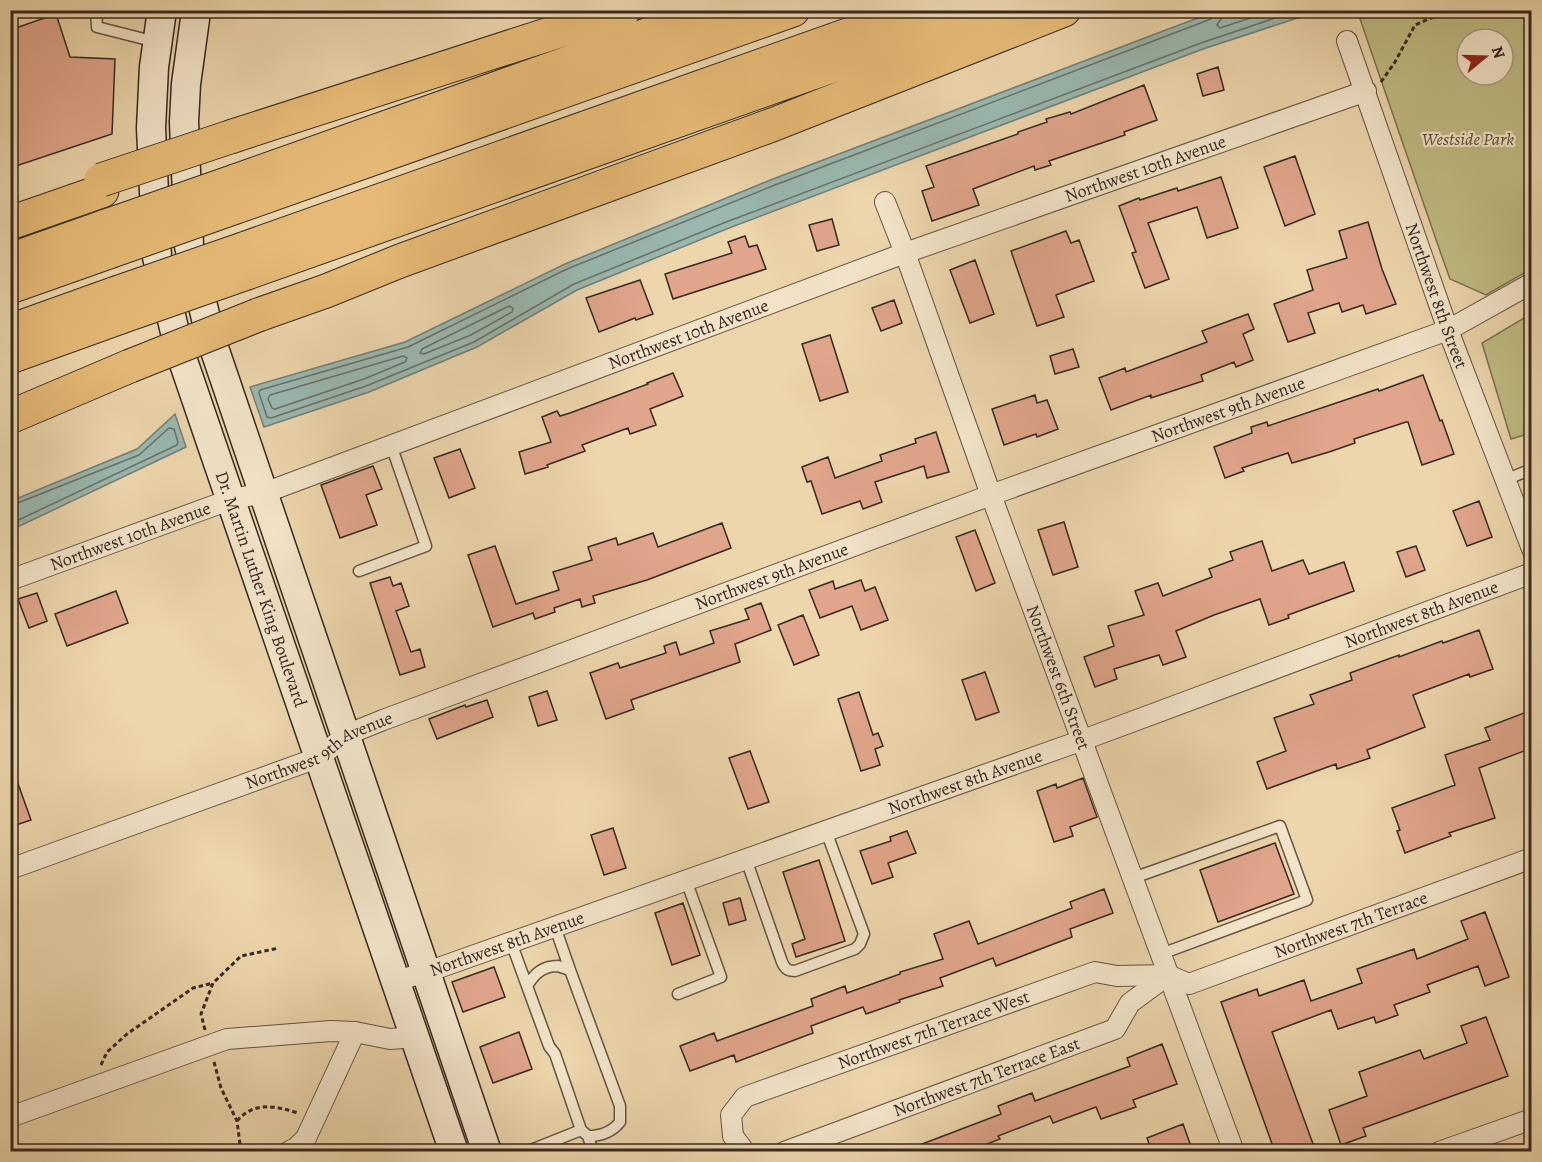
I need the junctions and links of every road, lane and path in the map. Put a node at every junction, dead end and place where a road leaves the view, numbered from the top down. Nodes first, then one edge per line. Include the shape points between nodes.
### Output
1 (96, 10) edge
2 (162, 10) edge
3 (194, 10) edge
4 (624, 10) edge
5 (717, 10) edge
6 (793, 10) edge
7 (918, 10) edge
8 (990, 10) edge
9 (1064, 10) edge
10 (1449, 10) edge
11 (1347, 41) dead end
12 (158, 42) junction
13 (1373, 86) junction
14 (101, 186) junction
15 (236, 194) junction
16 (885, 202) dead end
17 (10, 207) edge
18 (10, 223) edge
19 (107, 239) junction
20 (905, 253) junction
21 (10, 260) edge
22 (245, 261) junction
23 (1532, 283) edge
24 (10, 287) edge
25 (118, 305) junction
26 (1448, 330) junction
27 (10, 331) edge
28 (10, 357) edge
29 (129, 359) junction
30 (10, 394) edge
31 (10, 417) edge
32 (391, 446) junction
33 (1532, 469) edge
34 (1505, 480) junction
35 (264, 493) junction
36 (991, 495) junction
37 (232, 499) junction
38 (1532, 549) edge
39 (359, 571) dead end
40 (1532, 573) edge
41 (10, 580) edge
42 (346, 735) junction
43 (1083, 740) junction
44 (320, 757) junction
45 (826, 831) junction
46 (1532, 858) edge
47 (746, 859) junction
48 (10, 869) edge
49 (1133, 879) junction
50 (686, 880) junction
51 (555, 927) junction
52 (511, 942) junction
53 (1161, 954) junction
54 (570, 969) junction
55 (427, 972) junction
56 (1168, 975) junction
57 (396, 981) junction
58 (213, 983) dead end
59 (527, 986) junction
60 (678, 994) dead end
61 (355, 1032) junction
62 (415, 1037) junction
63 (91, 1087) junction
64 (10, 1117) edge
65 (315, 1119) junction
66 (1532, 1119) edge
67 (237, 1121) dead end
68 (585, 1133) junction
69 (1460, 1148) edge
70 (1532, 1148) edge
71 (288, 1152) edge
72 (454, 1152) edge
73 (487, 1152) edge
74 (526, 1152) edge
75 (594, 1152) edge
76 (745, 1152) edge
77 (784, 1152) edge
78 (1234, 1152) edge
79 (1439, 1152) edge
80 (1522, 1152) edge

1 - 12 lane via 97,27
2 - 12 main road, Dr. Martin Luther King Boulevard
3 - 35 main road, Dr. Martin Luther King Boulevard via 184,122 189,246 210,336
4 - 14 highway, bridge via 288,117
5 - 15 highway
6 - 15 highway
7 - 22 highway
8 - 22 highway
9 - 29 highway via 750,133 400,261 324,282
10 - 13 path via 1415,25 1395,62
11 - 13 street, Northwest 8th Street
12 - 37 main road, Dr. Martin Luther King Boulevard via 151,128 157,257 179,349
13 - 20 street, Northwest 10th Avenue
13 - 26 street, Northwest 8th Street
14 - 17 highway
14 - 18 highway
15 - 19 highway, bridge
16 - 20 street, Northwest 6th Street
19 - 21 highway
19 - 24 highway
20 - 32 street, Northwest 10th Avenue
20 - 36 street, Northwest 6th Street
22 - 25 highway, bridge
23 - 26 street, Northwest 9th Avenue
25 - 27 highway
25 - 28 highway
26 - 34 street, Northwest 8th Street
26 - 36 street, Northwest 9th Avenue
29 - 30 highway
29 - 31 highway
32 - 35 street, Northwest 10th Avenue
32 - 39 lane via 426,546
33 - 34 lane
34 - 38 street, Northwest 8th Street
35 - 37 street, Northwest 10th Avenue
35 - 42 main road, Dr. Martin Luther King Boulevard
36 - 42 street, Northwest 9th Avenue
36 - 43 street, Northwest 6th Street
37 - 41 street, Northwest 10th Avenue
37 - 44 main road, Dr. Martin Luther King Boulevard
40 - 43 street, Northwest 8th Avenue
42 - 44 street, Northwest 9th Avenue
42 - 55 main road, Dr. Martin Luther King Boulevard
43 - 45 street, Northwest 8th Avenue
43 - 49 street, Northwest 6th Street
44 - 48 street, Northwest 9th Avenue
44 - 57 main road, Dr. Martin Luther King Boulevard
45 - 47 street, Northwest 8th Avenue
45 - 47 lane via 863,939 855,949 795,971 784,968
46 - 56 street, Northwest 7th Terrace via 1189,984
47 - 50 street, Northwest 8th Avenue
49 - 53 street, Northwest 6th Street
49 - 53 lane via 1280,826 1307,900
50 - 51 street, Northwest 8th Avenue
50 - 60 lane via 721,977
51 - 52 street, Northwest 8th Avenue
51 - 54 lane
52 - 55 street, Northwest 8th Avenue
52 - 59 lane
53 - 56 street, Northwest 6th Street
54 - 59 lane via 547,967
54 - 68 lane via 621,1113 614,1129 604,1134
55 - 57 street, Northwest 8th Avenue
55 - 73 main road, Dr. Martin Luther King Boulevard
56 - 76 street, Northwest 7th Terrace West via 1117,976 1095,972 745,1097 731,1115 733,1136
56 - 77 street, Northwest 7th Terrace East via 1130,1003 1115,1029
56 - 78 street, Northwest 6th Street
57 - 62 main road, Dr. Martin Luther King Boulevard
58 - 63 path via 193,988 127,1034 107,1052
59 - 68 lane
61 - 62 street via 390,1039
61 - 63 street via 227,1039
61 - 65 street
62 - 72 main road, Dr. Martin Luther King Boulevard
63 - 64 street
65 - 67 path via 268,1106 246,1110
65 - 71 street via 306,1138
66 - 69 street
68 - 74 lane
68 - 75 lane
69 - 79 street
70 - 80 lane

